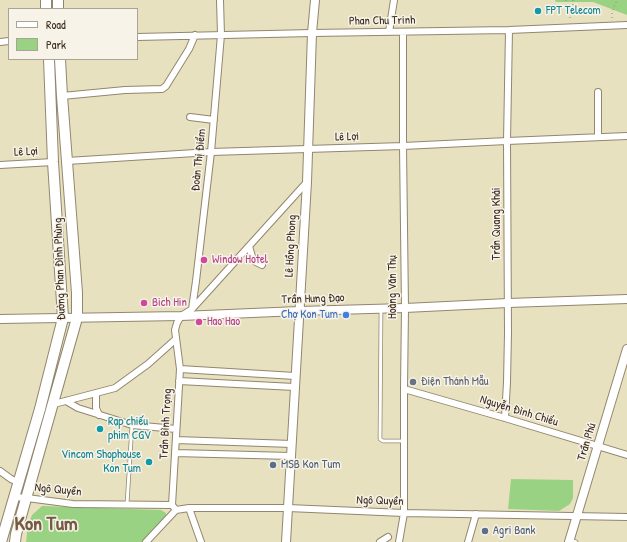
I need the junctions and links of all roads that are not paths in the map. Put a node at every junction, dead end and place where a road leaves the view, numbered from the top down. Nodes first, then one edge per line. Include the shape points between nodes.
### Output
1 (220, 0) edge
2 (315, 0) edge
3 (394, 0) edge
4 (627, 25) edge
5 (509, 30) junction
6 (389, 32) junction
7 (403, 32) junction
8 (312, 33) junction
9 (195, 35) junction
10 (221, 35) junction
11 (138, 37) edge
12 (49, 60) edge
13 (60, 60) edge
14 (598, 92) dead end
15 (62, 96) junction
16 (190, 117) dead end
17 (214, 120) junction
18 (627, 136) edge
19 (598, 137) junction
20 (507, 141) junction
21 (403, 146) junction
22 (308, 149) junction
23 (211, 152) junction
24 (67, 161) junction
25 (53, 162) junction
26 (0, 165) edge
27 (307, 182) junction
28 (249, 246) junction
29 (262, 265) dead end
30 (627, 299) edge
31 (508, 303) junction
32 (405, 308) junction
33 (192, 309) junction
34 (381, 309) junction
35 (299, 311) junction
36 (181, 316) junction
37 (63, 318) junction
38 (78, 318) junction
39 (0, 319) edge
40 (176, 339) junction
41 (627, 349) edge
42 (180, 369) junction
43 (295, 376) junction
44 (179, 381) junction
45 (294, 387) junction
46 (404, 390) junction
47 (96, 393) junction
48 (66, 401) junction
49 (54, 404) junction
50 (99, 415) junction
51 (505, 418) junction
52 (132, 425) junction
53 (176, 429) junction
54 (176, 440) junction
55 (404, 442) junction
56 (292, 444) junction
57 (598, 447) junction
58 (175, 453) junction
59 (627, 455) edge
60 (291, 456) junction
61 (0, 471) edge
62 (18, 482) junction
63 (14, 497) junction
64 (27, 498) junction
65 (127, 504) junction
66 (174, 507) junction
67 (189, 508) junction
68 (288, 508) junction
69 (404, 513) junction
70 (476, 514) junction
71 (577, 516) junction
72 (627, 517) edge
73 (2, 535) edge
74 (388, 538) dead end
75 (572, 541) edge
76 (15, 542) edge
77 (146, 542) edge
78 (201, 542) edge
79 (286, 542) edge
80 (380, 542) edge
81 (399, 542) edge
82 (468, 542) edge

1 - 10 street, Đoàn Thị Điểm
2 - 8 street, Lê Hồng Phong
3 - 6 street
4 - 5 street, Phan Chu Trinh
5 - 7 street, Phan Chu Trinh
5 - 20 street, Trần Quang Khải
6 - 7 street, Phan Chu Trinh
6 - 8 street, Phan Chu Trinh
7 - 21 street, Hoàng Văn Thụ
8 - 10 street, Phan Chu Trinh
8 - 22 street, Lê Hồng Phong
9 - 10 street, Phan Chu Trinh
9 - 11 street, Phan Chu Trinh
9 - 15 street via 189,49 162,89
10 - 17 street, Đoàn Thị Điểm
12 - 25 main road, Đường Phan Đình Phùng
13 - 15 main road, Đường Phan Đình Phùng
14 - 19 street
15 - 24 main road, Đường Phan Đình Phùng
16 - 17 street
17 - 23 street, Đoàn Thị Điểm
18 - 19 street, Lê Lợi
19 - 20 street, Lê Lợi
20 - 21 street, Lê Lợi
20 - 31 street, Trần Quang Khải
21 - 22 street, Lê Lợi
21 - 32 street, Hoàng Văn Thụ
22 - 23 street, Lê Lợi
22 - 27 street, Lê Hồng Phong
23 - 24 street, Lê Lợi
23 - 33 street, Đoàn Thị Điểm
24 - 38 main road, Đường Phan Đình Phùng
25 - 26 street, Lê Lợi
25 - 37 main road, Đường Phan Đình Phùng
27 - 28 street
27 - 35 street, Lê Hồng Phong
28 - 29 street via 253,260
28 - 33 street
30 - 31 street, Trần Hưng Đạo
31 - 32 street, Trần Hưng Đạo
31 - 51 street, Trần Quang Khải via 508,382
32 - 34 street, Trần Hưng Đạo
32 - 46 street, Hoàng Văn Thụ
33 - 36 street
34 - 35 street, Trần Hưng Đạo
34 - 55 lane via 380,439
35 - 36 street, Trần Hưng Đạo
35 - 43 street, Lê Hồng Phong
36 - 38 street, Trần Hưng Đạo
36 - 40 street, Trần Bình Trọng via 177,323
37 - 38 street, Trần Hưng Đạo
37 - 39 street, Trần Hưng Đạo
37 - 62 main road, Đường Phan Đình Phùng
38 - 49 main road, Đường Phan Đình Phùng
40 - 42 street, Trần Bình Trọng
40 - 47 street via 115,388
41 - 57 street, Trần Phú
42 - 43 street
42 - 44 street, Trần Bình Trọng
43 - 45 street, Lê Hồng Phong
44 - 45 street
44 - 53 street, Trần Bình Trọng
45 - 56 street, Lê Hồng Phong
46 - 51 street, Nguyễn Đình Chiểu
46 - 55 street, Hoàng Văn Thụ
47 - 48 street
47 - 50 street via 96,408
48 - 49 street
48 - 50 street
49 - 64 main road, Đường Phan Đình Phùng
50 - 52 street
51 - 57 street, Nguyễn Đình Chiểu
52 - 53 street
52 - 65 lane
53 - 54 street, Trần Bình Trọng
54 - 56 street
54 - 58 street, Trần Bình Trọng
55 - 69 street, Hoàng Văn Thụ
56 - 60 street, Lê Hồng Phong
57 - 59 street, Nguyễn Đình Chiểu
57 - 71 street, Trần Phú
58 - 60 street
58 - 66 street, Trần Bình Trọng
60 - 68 street, Lê Hồng Phong
61 - 62 street
62 - 63 main road, Đường Phan Đình Phùng
63 - 64 street, Ngô Quyền
63 - 73 main road, Đường Phan Đình Phùng
64 - 65 street, Ngô Quyền via 73,504
64 - 76 main road, Đường Phan Đình Phùng
65 - 66 street, Ngô Quyền
66 - 67 street, Ngô Quyền
66 - 77 street
67 - 68 street, Ngô Quyền
67 - 78 street
68 - 69 street, Ngô Quyền
68 - 79 street, Lê Hồng Phong
69 - 70 street, Ngô Quyền
69 - 81 street, Hoàng Văn Thụ
70 - 71 street, Ngô Quyền
70 - 82 street
71 - 72 street, Ngô Quyền
71 - 75 street, Trần Phú
74 - 80 street

